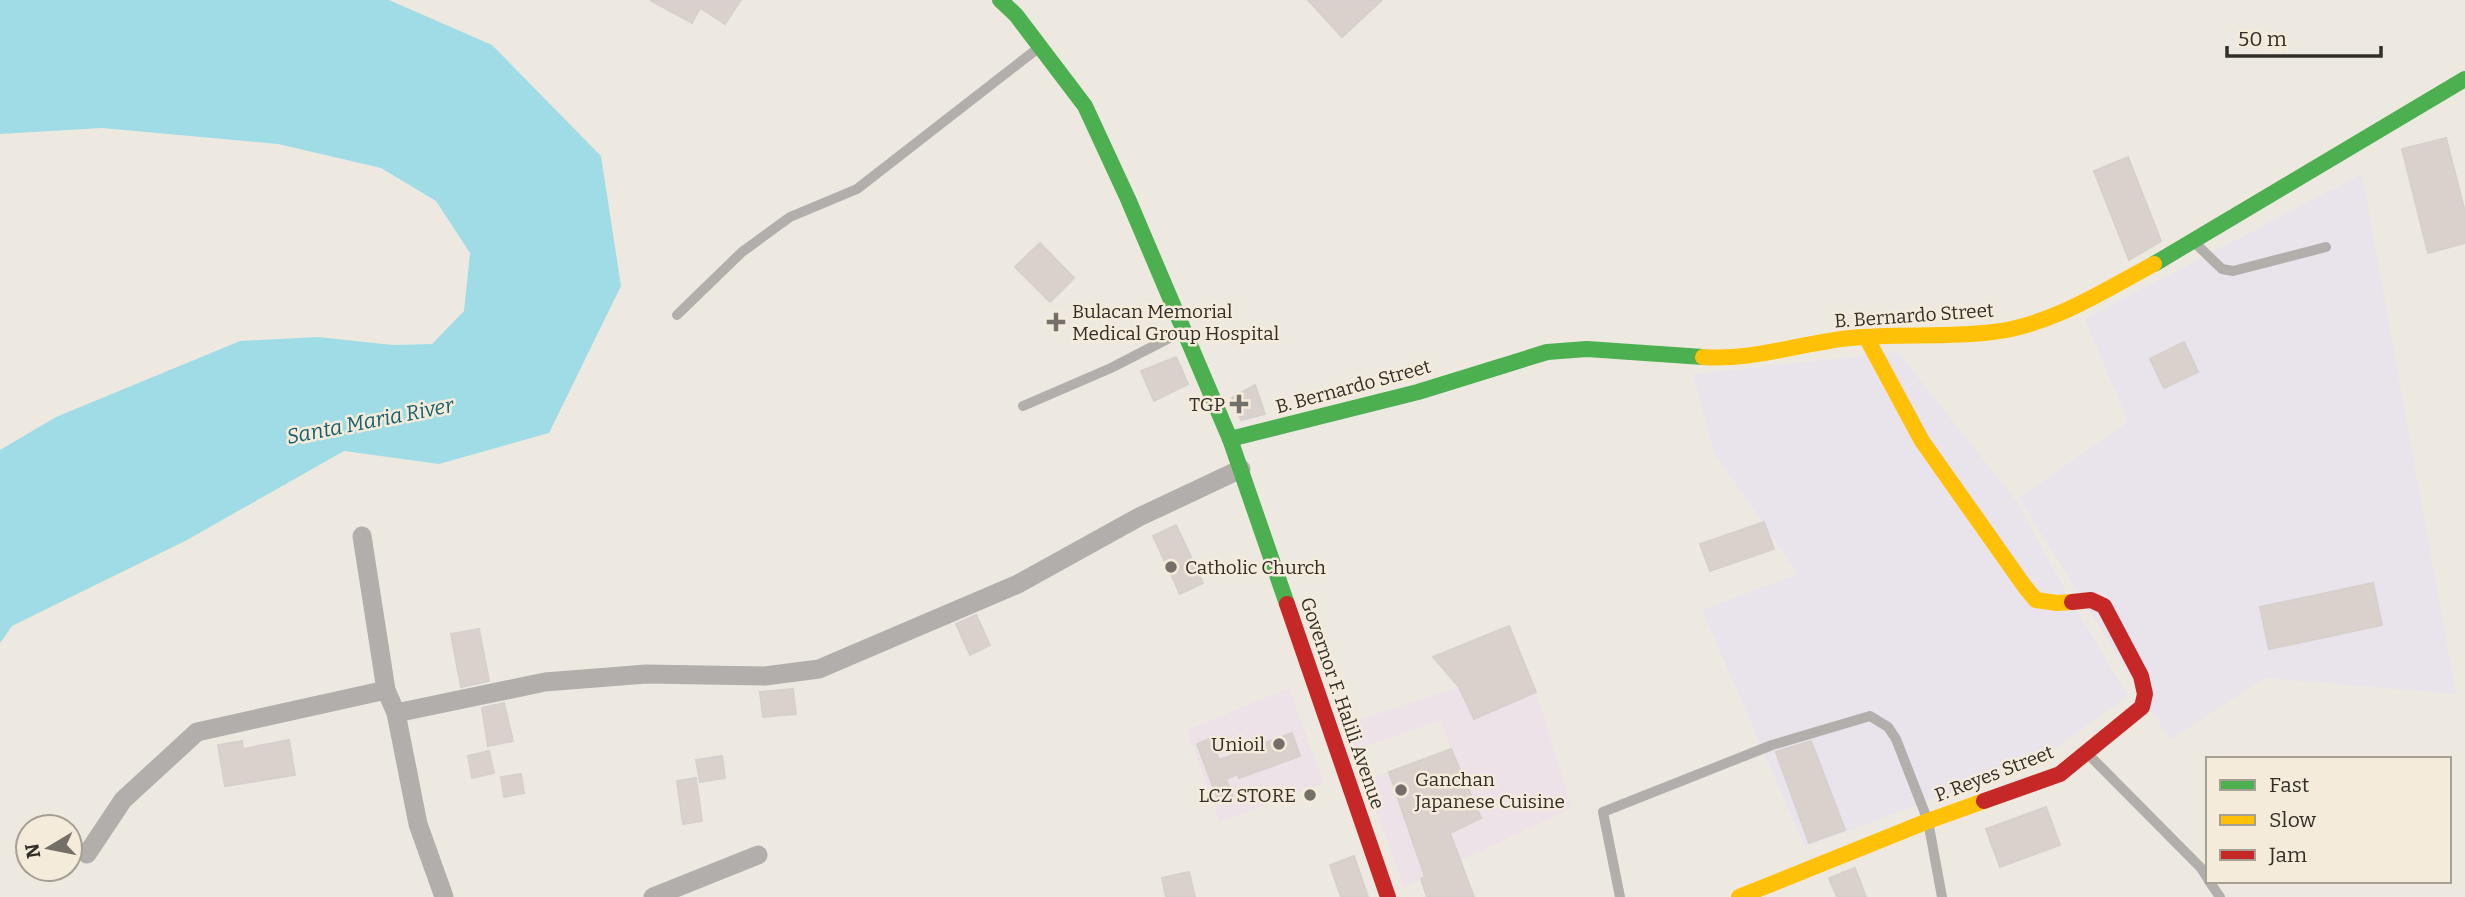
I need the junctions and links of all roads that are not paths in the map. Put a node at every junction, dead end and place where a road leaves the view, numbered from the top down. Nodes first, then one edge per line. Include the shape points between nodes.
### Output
1 (1000, 0) edge
2 (1040, 47) junction
3 (2465, 79) edge
4 (2193, 242) junction
5 (2326, 247) dead end
6 (677, 315) dead end
7 (1185, 330) junction
8 (1866, 337) junction
9 (1023, 406) dead end
10 (1230, 439) junction
11 (1241, 469) junction
12 (362, 536) dead end
13 (386, 690) junction
14 (396, 713) junction
15 (2087, 753) junction
16 (1928, 821) junction
17 (87, 854) dead end
18 (758, 855) dead end
19 (2206, 876) edge
20 (444, 897) edge
21 (653, 897) edge
22 (1388, 897) edge
23 (1620, 897) edge
24 (1739, 897) edge
25 (1942, 897) edge

1 - 2 street, Governor F. Halili Avenue
2 - 6 lane via 857,189 790,217 752,245
2 - 7 street, Governor F. Halili Avenue via 1085,106
3 - 4 street, B. Bernardo Street
4 - 5 lane via 2222,269 2233,271
4 - 8 street, B. Bernardo Street via 2045,320 1958,336
7 - 9 lane via 1111,369
7 - 10 street, Governor F. Halili Avenue
8 - 10 street, B. Bernardo Street via 1725,359 1587,349 1547,352 1418,392
8 - 15 street, P. Reyes Street via 1922,441 2025,587 2036,600 2091,600 2104,607 2141,676 2145,694 2141,707
10 - 11 street, Governor F. Halili Avenue
11 - 14 street via 1139,517 1018,583 818,669 765,676 646,674 545,682
11 - 22 street, Governor F. Halili Avenue
12 - 13 street
13 - 14 street
13 - 17 street via 197,732 123,800
14 - 20 street via 418,824
15 - 16 street, P. Reyes Street via 2060,774
15 - 19 lane
16 - 23 lane via 1896,738 1870,716 1772,745 1603,811
16 - 24 street, P. Reyes Street
16 - 25 lane
18 - 21 street

